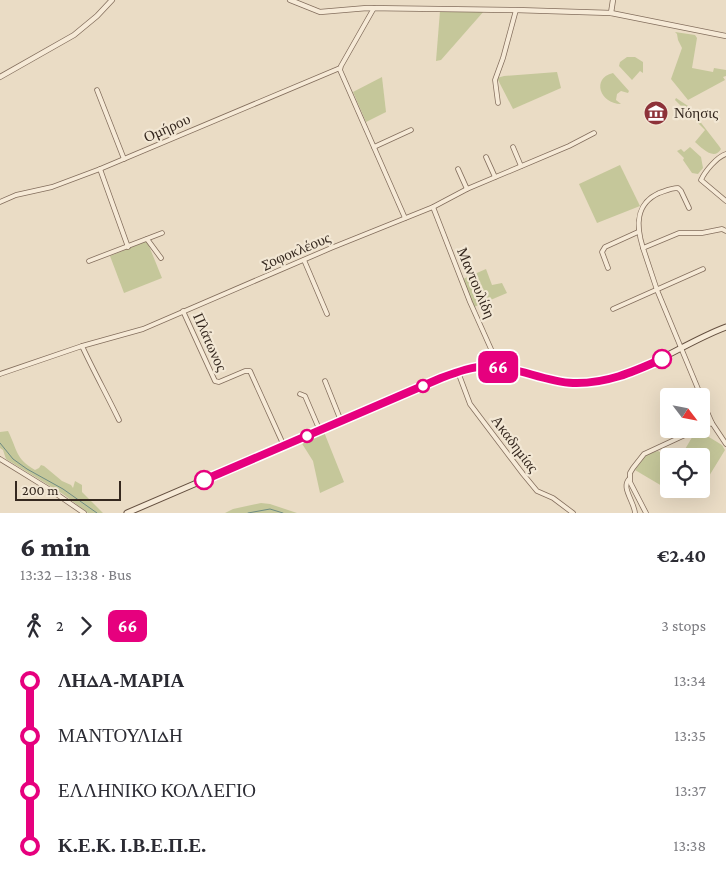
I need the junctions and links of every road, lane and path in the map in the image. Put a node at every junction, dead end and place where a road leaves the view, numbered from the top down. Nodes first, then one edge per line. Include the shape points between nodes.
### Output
1 (112, 0) edge
2 (290, 0) edge
3 (613, 0) edge
4 (367, 8) junction
5 (374, 8) junction
6 (516, 10) junction
7 (611, 13) junction
8 (370, 16) junction
9 (726, 36) edge
10 (340, 68) junction
11 (0, 77) edge
12 (97, 90) dead end
13 (498, 103) dead end
14 (411, 130) dead end
15 (594, 133) dead end
16 (374, 146) junction
17 (513, 147) dead end
18 (726, 154) edge
19 (486, 157) dead end
20 (124, 159) junction
21 (521, 166) junction
22 (100, 169) junction
23 (458, 169) dead end
24 (494, 177) junction
25 (467, 189) junction
26 (726, 201) edge
27 (0, 202) edge
28 (434, 206) junction
29 (689, 208) dead end
30 (405, 218) junction
31 (638, 232) junction
32 (726, 232) edge
33 (162, 233) dead end
34 (147, 239) junction
35 (128, 247) junction
36 (643, 248) junction
37 (161, 258) dead end
38 (304, 260) junction
39 (89, 261) dead end
40 (608, 268) dead end
41 (703, 269) dead end
42 (656, 290) junction
43 (613, 309) dead end
44 (184, 311) junction
45 (326, 314) dead end
46 (726, 327) edge
47 (82, 346) junction
48 (681, 349) junction
49 (499, 367) junction
50 (458, 372) junction
51 (0, 374) edge
52 (325, 381) dead end
53 (697, 388) edge
54 (300, 394) dead end
55 (710, 417) edge
56 (119, 420) dead end
57 (341, 422) junction
58 (712, 422) joint
59 (320, 431) junction
60 (678, 438) edge
61 (726, 444) edge
62 (284, 446) junction
63 (0, 459) edge
64 (629, 478) junction
65 (84, 513) edge
66 (127, 513) edge
67 (572, 513) edge
68 (635, 513) edge
69 (646, 513) edge

1 - 11 street via 78,33
2 - 4 street via 320,12
3 - 7 street
4 - 5 street
4 - 8 street
5 - 6 street
5 - 8 street
6 - 7 street
6 - 13 street via 495,80
7 - 9 street
8 - 10 street
10 - 16 street
10 - 20 street, Ομήρου
12 - 20 street
14 - 16 street
15 - 21 street, Σοφοκλέους
16 - 30 street
17 - 21 street
18 - 26 street via 701,180
19 - 24 street
20 - 22 street, Ομήρου
21 - 24 street, Σοφοκλέους
22 - 27 street, Ομήρου
22 - 35 street
23 - 25 street
24 - 25 street, Σοφοκλέους
25 - 28 street, Σοφοκλέους
28 - 30 street, Σοφοκλέους
28 - 49 street, Μαντουλίδη via 470,302
29 - 31 street via 678,188 652,196 643,206
30 - 38 street, Σοφοκλέους
31 - 36 street
31 - 40 street via 605,247 602,252
32 - 36 street via 722,229 679,233
33 - 34 street
34 - 35 street
34 - 37 street
35 - 39 street
36 - 42 street
38 - 44 street, Σοφοκλέους
38 - 45 street
41 - 42 street
42 - 43 street
42 - 48 street
44 - 47 street, Σοφοκλέους via 138,331
44 - 62 street, Πλάτωνος via 214,381 250,371
46 - 48 main road
47 - 51 street, Σοφοκλέους
47 - 56 street
48 - 49 main road via 626,375 605,381 562,382
48 - 53 street
49 - 50 main road
50 - 57 main road
50 - 67 street, Ακαδημίας via 470,404 522,474 537,491 553,498
52 - 57 street
54 - 59 street via 305,396
55 - 58 street
57 - 59 main road
58 - 61 street
59 - 62 main road
60 - 64 street via 644,454
62 - 66 main road
63 - 65 street
64 - 68 street via 626,489
64 - 69 street

